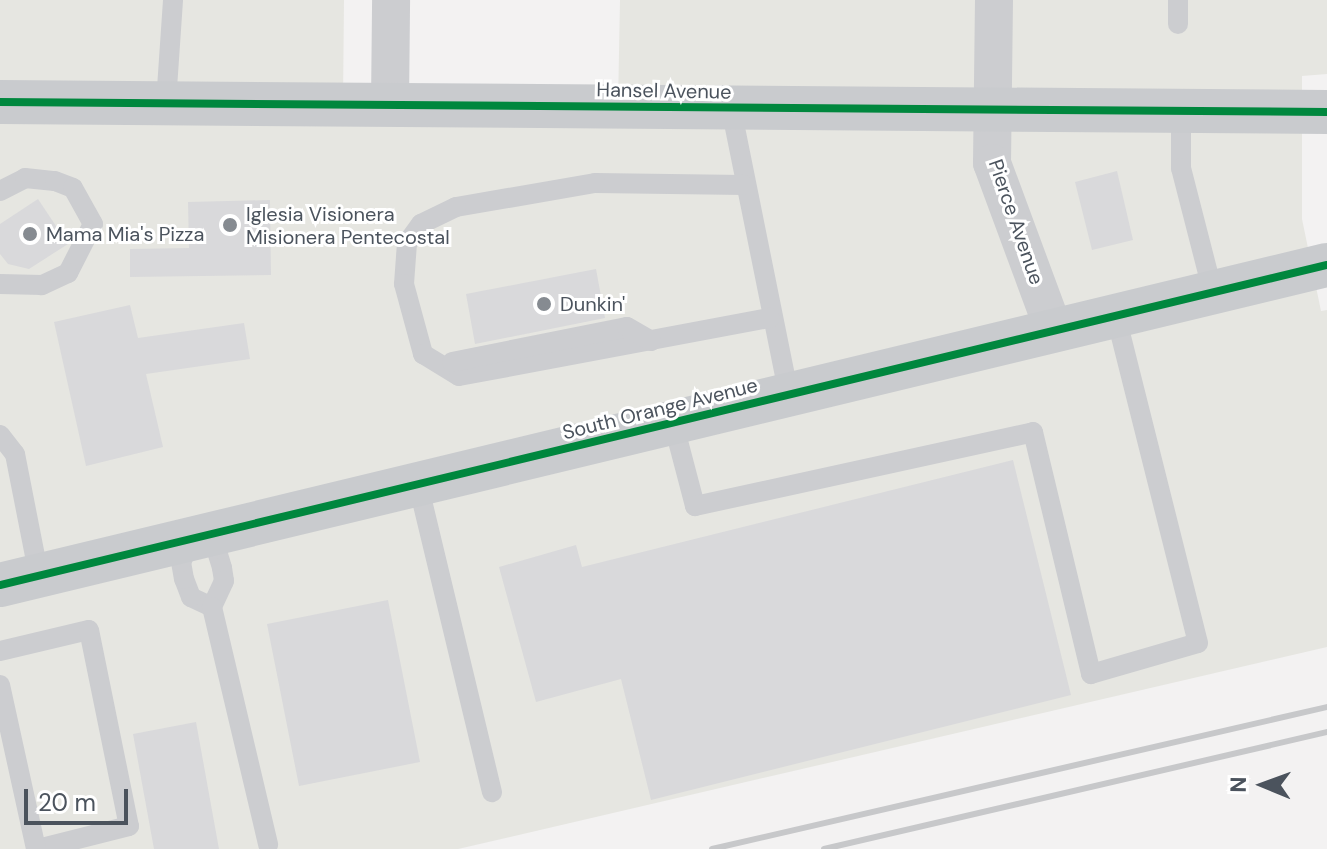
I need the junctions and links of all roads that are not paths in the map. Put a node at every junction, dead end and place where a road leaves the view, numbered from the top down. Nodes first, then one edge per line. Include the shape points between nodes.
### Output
1 (173, 0) edge
2 (391, 0) edge
3 (994, 0) edge
4 (1178, 0) edge
5 (1178, 24) dead end
6 (0, 102) edge
7 (166, 103) junction
8 (390, 104) junction
9 (731, 108) junction
10 (993, 110) junction
11 (1181, 111) junction
12 (1327, 112) edge
13 (744, 185) junction
14 (0, 191) edge
15 (1327, 265) edge
16 (0, 284) edge
17 (1213, 293) junction
18 (1116, 316) junction
19 (770, 318) junction
20 (1054, 331) junction
21 (789, 395) junction
22 (673, 422) junction
23 (0, 435) edge
24 (418, 484) junction
25 (192, 539) junction
26 (19, 580) edge
27 (212, 607) junction
28 (0, 651) edge
29 (0, 685) edge
30 (492, 792) dead end
31 (268, 844) dead end
32 (37, 849) edge

1 - 7 lane
2 - 8 street
3 - 10 street, Pierce Avenue
4 - 5 lane
6 - 7 main road, Hansel Avenue
7 - 8 main road, Hansel Avenue
8 - 9 main road, Hansel Avenue
9 - 10 main road, Hansel Avenue
9 - 13 lane
10 - 11 main road, Hansel Avenue
10 - 20 street, Pierce Avenue via 992,163
11 - 12 main road, Hansel Avenue
11 - 17 lane via 1181,168
13 - 19 lane
13 - 19 lane via 595,183 456,207 421,224 407,243 401,265 410,312 417,342 437,368 459,376
14 - 16 lane via 25,178 55,181 73,188 93,224 68,273 42,285
15 - 17 main road, South Orange Avenue
17 - 18 main road, South Orange Avenue
18 - 20 main road, South Orange Avenue
18 - 22 lane via 1198,643 1091,674 1033,432 695,506
19 - 21 lane
20 - 21 main road, South Orange Avenue
21 - 22 main road, South Orange Avenue
22 - 24 main road, South Orange Avenue
23 - 26 lane via 15,454
24 - 25 main road, South Orange Avenue
24 - 30 lane
25 - 26 main road, South Orange Avenue
25 - 27 lane via 181,562 184,579 191,597
25 - 27 lane via 216,548 222,568 224,581
27 - 31 lane
28 - 32 lane via 89,630 129,826
29 - 32 lane

